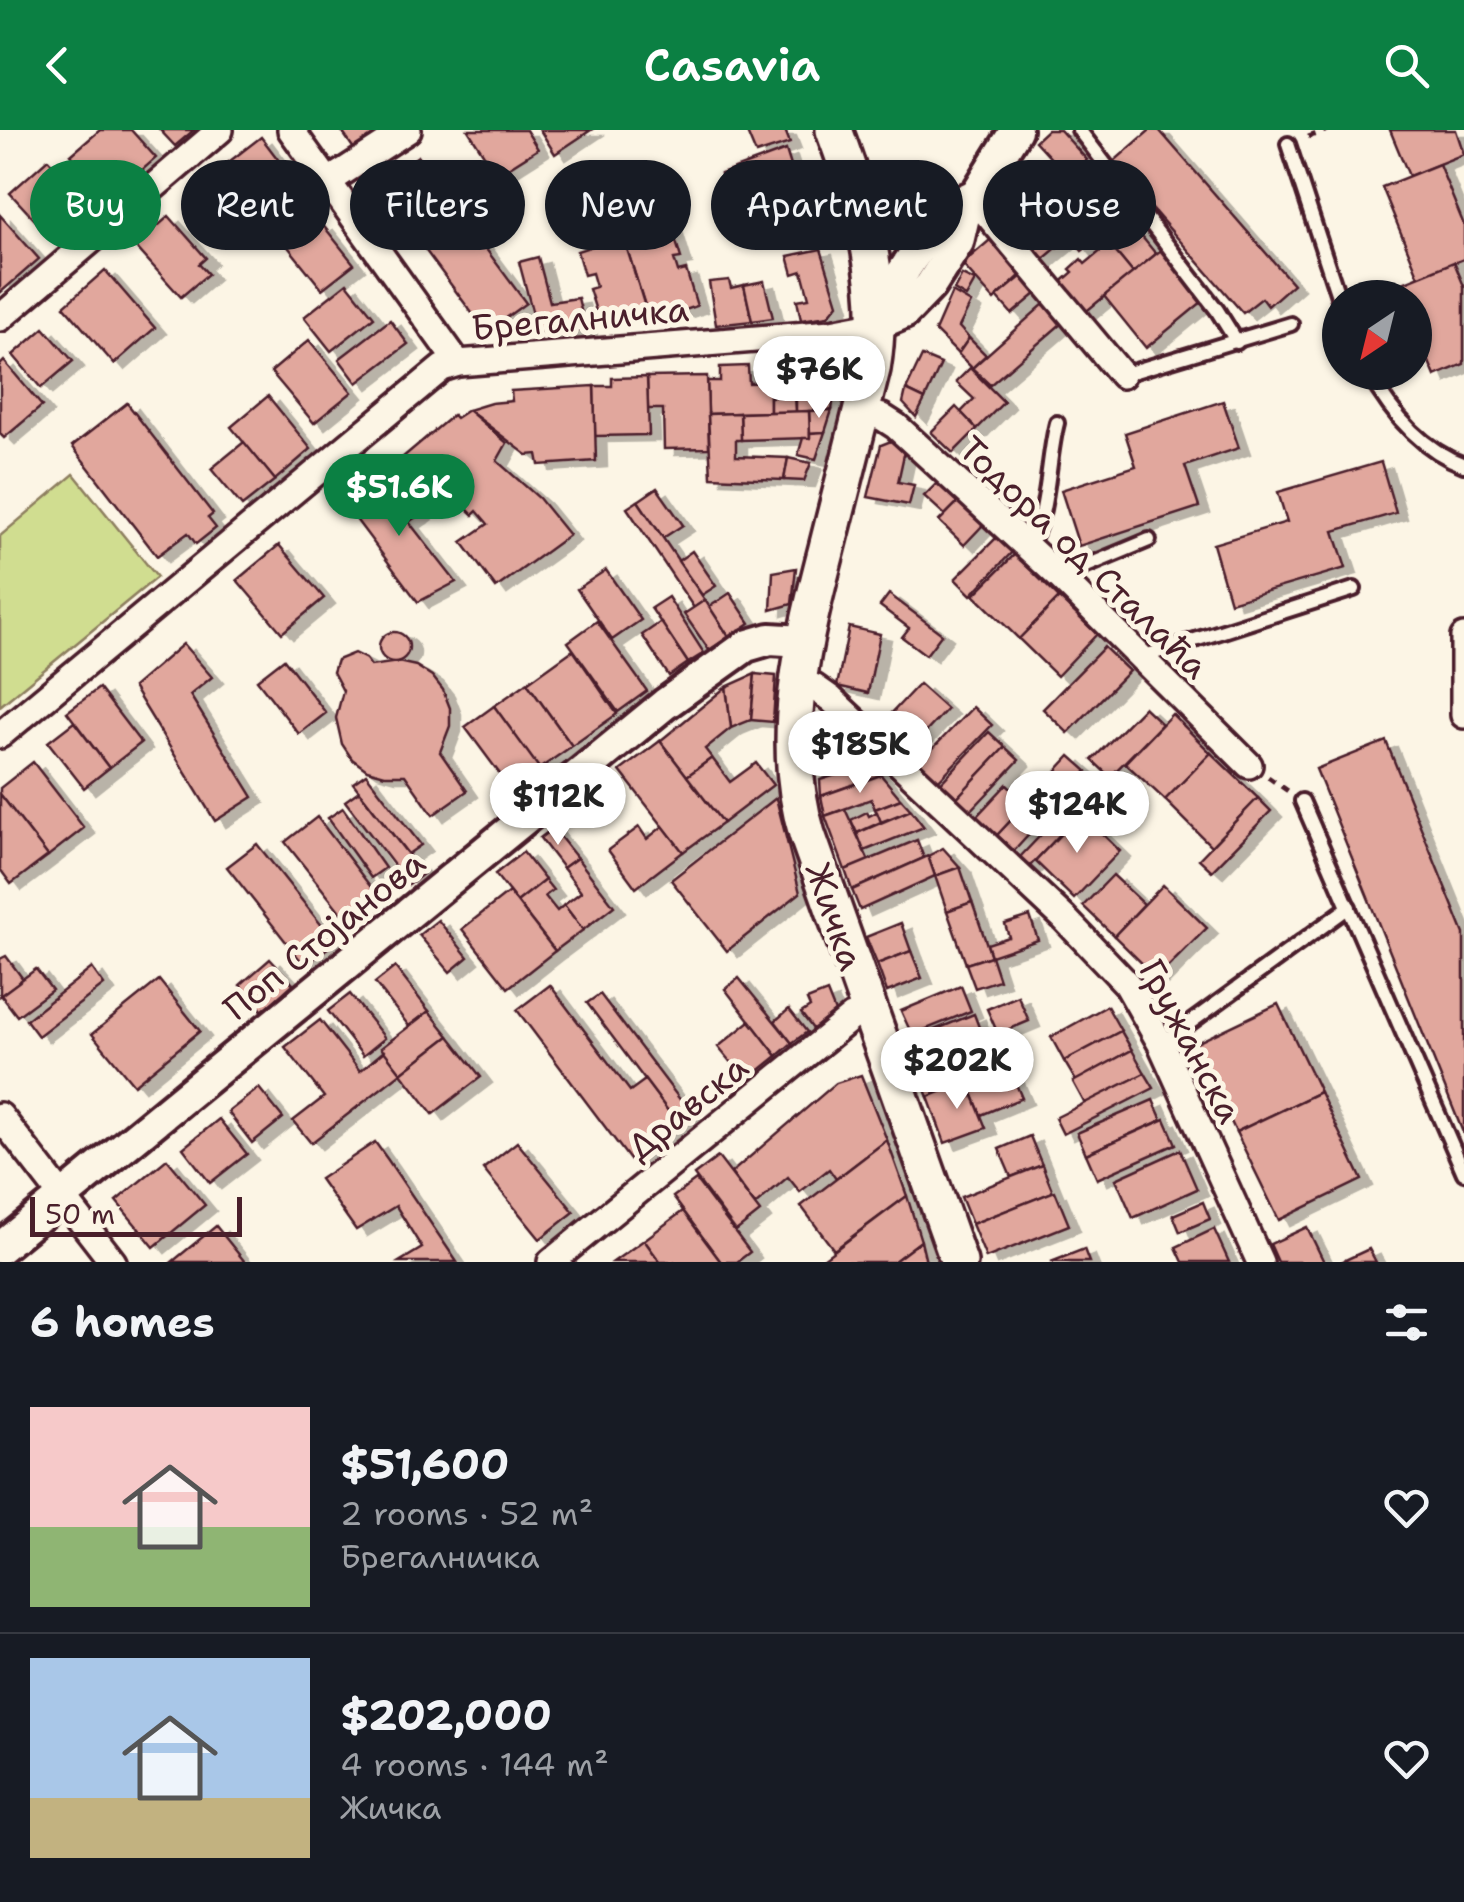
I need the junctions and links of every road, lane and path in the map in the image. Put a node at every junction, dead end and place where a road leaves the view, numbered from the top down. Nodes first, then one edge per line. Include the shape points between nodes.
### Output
1 (220, 130) edge
2 (291, 130) edge
3 (408, 130) edge
4 (834, 130) edge
5 (1079, 130) edge
6 (1008, 135) edge
7 (1288, 144) dead end
8 (313, 160) edge
9 (845, 160) edge
10 (330, 180) edge
11 (330, 182) edge
12 (969, 205) junction
13 (963, 207) edge
14 (868, 250) edge
15 (1333, 280) edge
16 (0, 318) edge
17 (878, 324) junction
18 (1291, 324) dead end
19 (1237, 342) junction
20 (458, 363) junction
21 (1122, 375) joint
22 (1378, 390) edge
23 (862, 412) junction
24 (1057, 423) dead end
25 (1464, 465) edge
26 (1149, 540) dead end
27 (1028, 548) junction
28 (1060, 578) junction
29 (1354, 589) dead end
30 (1464, 637) edge
31 (803, 640) junction
32 (1140, 658) junction
33 (799, 684) junction
34 (1464, 715) edge
35 (0, 735) edge
36 (1250, 765) joint
37 (1302, 801) joint
38 (1349, 907) junction
39 (868, 1010) junction
40 (1161, 1044) junction
41 (0, 1116) edge
42 (1464, 1173) edge
43 (62, 1198) junction
44 (0, 1248) edge
45 (114, 1262) edge
46 (552, 1262) edge
47 (959, 1262) edge
48 (1260, 1262) edge

1 - 16 street
2 - 8 street
3 - 10 street
4 - 9 main road, Жичка
5 - 19 lane
6 - 12 street
7 - 15 lane
11 - 20 street
12 - 13 main road
12 - 17 street via 958,242 930,286 904,313
12 - 21 street
14 - 17 main road, Жичка
17 - 20 street, Брегалничка
17 - 23 main road, Жичка
18 - 19 lane
19 - 21 lane
20 - 35 street, Брегалничка via 426,379
22 - 25 lane via 1415,436
23 - 27 street, Тодора од Сталаћа via 896,426
23 - 31 main road, Жичка
24 - 27 lane via 1044,514
26 - 28 lane
27 - 28 street, Тодора од Сталаћа
28 - 32 street, Тодора од Сталаћа
29 - 32 lane
30 - 34 street
31 - 33 main road, Жичка
31 - 43 street, Поп Стојанова via 746,646 665,704
32 - 36 street, Тодора од Сталаћа
33 - 39 main road, Жичка via 792,766 798,806
33 - 40 street, Гружанска via 831,698 1108,961
36 - 37 path
37 - 38 lane
38 - 40 lane
38 - 42 lane
39 - 46 street, Дравска
39 - 47 main road, Жичка
40 - 48 street, Гружанска
41 - 43 street
43 - 44 street, Поп Стојанова
43 - 45 street

